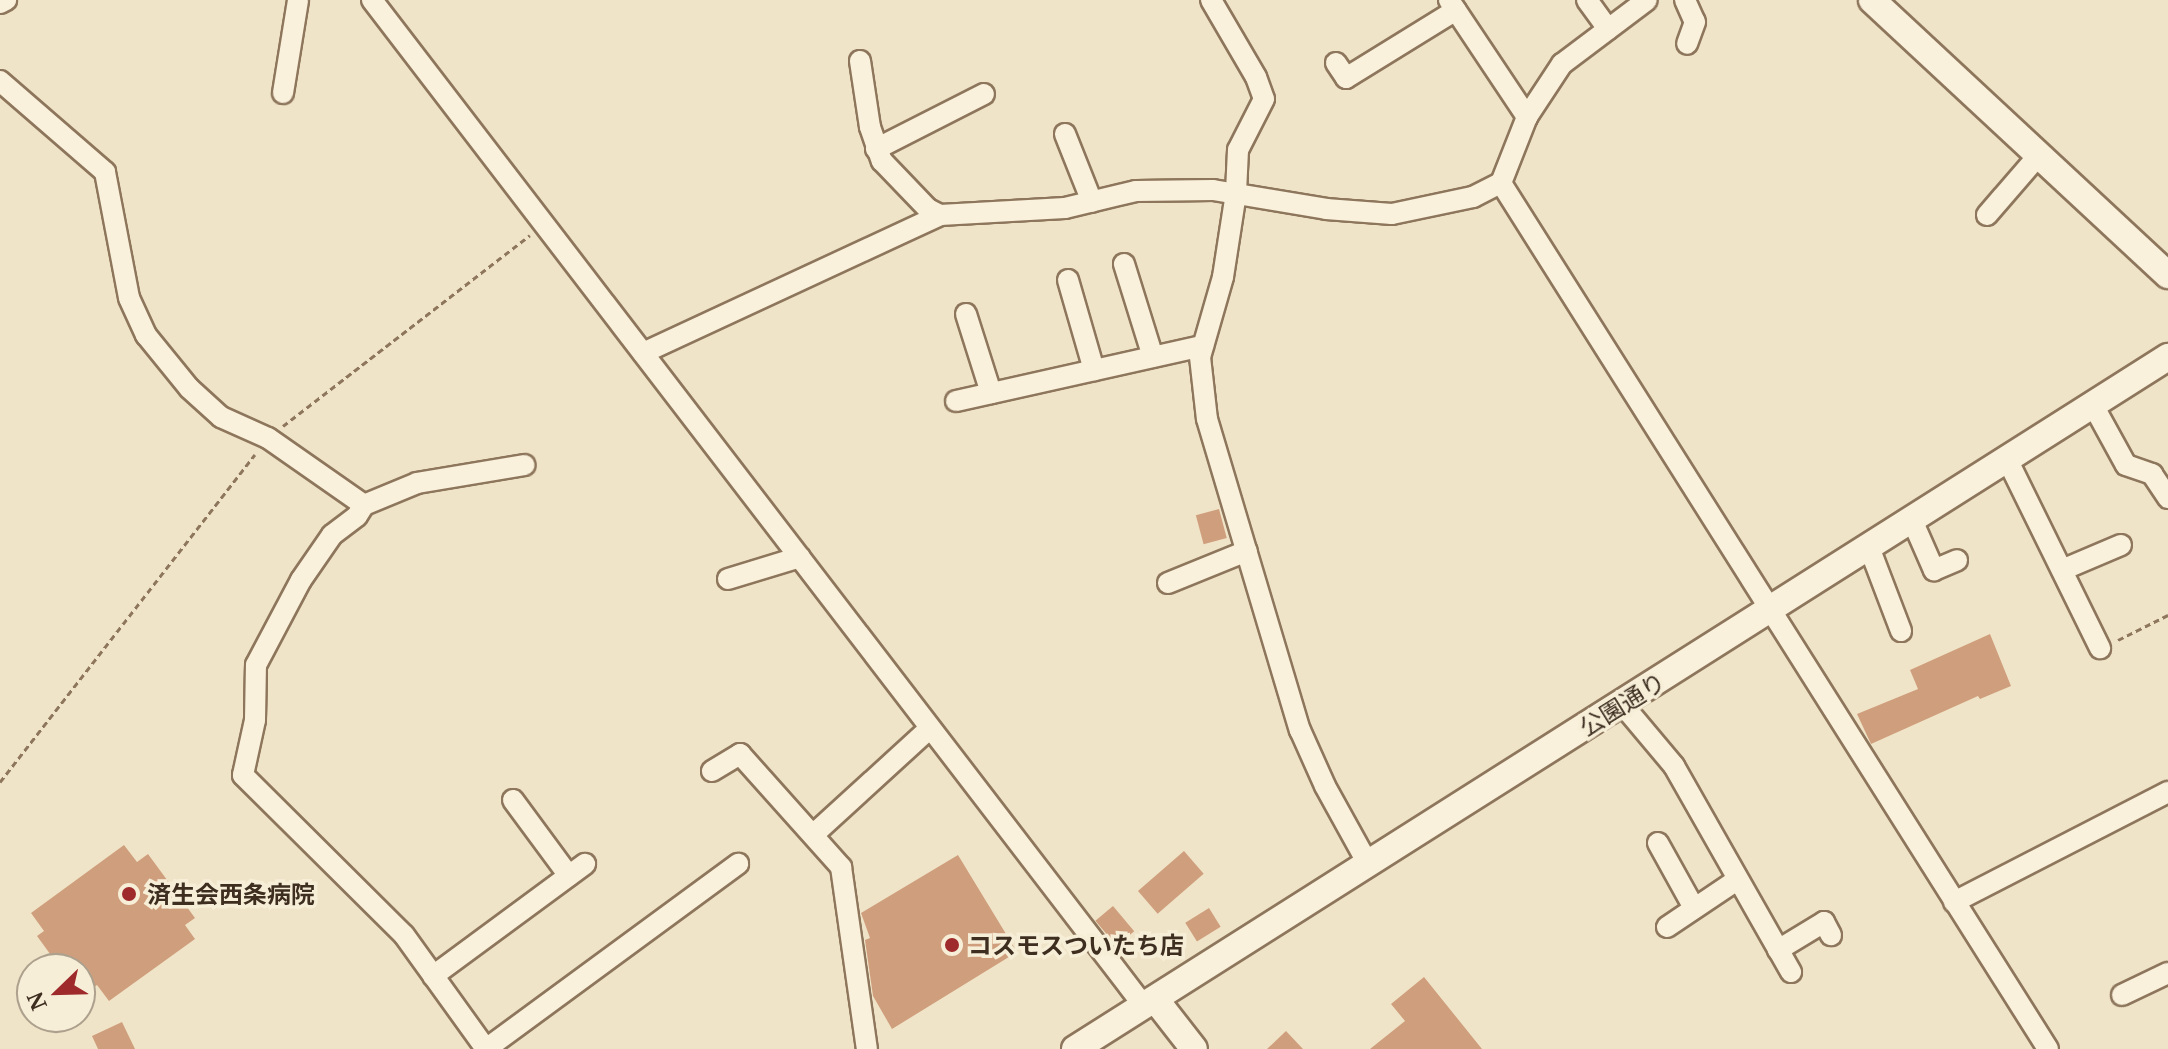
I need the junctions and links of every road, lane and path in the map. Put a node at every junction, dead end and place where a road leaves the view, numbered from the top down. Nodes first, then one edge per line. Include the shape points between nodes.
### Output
1 (6, 0) edge
2 (298, 0) edge
3 (372, 0) edge
4 (1211, 0) edge
5 (1587, 0) edge
6 (1647, 0) edge
7 (1685, 0) edge
8 (1872, 0) edge
9 (0, 3) edge
10 (1452, 5) edge
11 (1608, 29) junction
12 (1687, 44) dead end
13 (860, 61) dead end
14 (1336, 63) dead end
15 (0, 81) edge
16 (283, 93) dead end
17 (984, 94) dead end
18 (1527, 117) junction
19 (1065, 134) dead end
20 (876, 149) junction
21 (2038, 156) junction
22 (1501, 183) junction
23 (1236, 193) junction
24 (1092, 202) junction
25 (940, 215) junction
26 (1987, 215) dead end
27 (544, 224) junction
28 (1124, 264) dead end
29 (2168, 275) edge
30 (1068, 280) dead end
31 (966, 314) dead end
32 (1203, 346) junction
33 (643, 353) junction
34 (1153, 357) junction
35 (2168, 357) edge
36 (1094, 370) junction
37 (991, 393) junction
38 (956, 401) dead end
39 (2093, 405) junction
40 (268, 438) junction
41 (2007, 459) junction
42 (525, 465) dead end
43 (2168, 498) edge
44 (364, 505) junction
45 (1912, 520) junction
46 (2121, 545) dead end
47 (1869, 547) junction
48 (1247, 551) junction
49 (800, 557) junction
50 (1957, 560) dead end
51 (2062, 570) junction
52 (728, 579) dead end
53 (1168, 583) dead end
54 (1770, 610) junction
55 (2168, 615) edge
56 (1901, 631) dead end
57 (2100, 648) joint
58 (1622, 704) junction
59 (930, 728) junction
60 (712, 771) dead end
61 (0, 782) edge
62 (2168, 792) edge
63 (513, 800) dead end
64 (814, 834) junction
65 (1658, 843) dead end
66 (738, 864) dead end
67 (1368, 864) junction
68 (1737, 880) junction
69 (1954, 902) junction
70 (1694, 908) junction
71 (1667, 927) dead end
72 (1831, 935) dead end
73 (1778, 950) junction
74 (1791, 972) dead end
75 (2168, 973) edge
76 (433, 976) junction
77 (2122, 995) dead end
78 (1149, 1003) junction
79 (486, 1049) edge
80 (867, 1049) edge
81 (1075, 1049) edge
82 (1194, 1049) edge
83 (2048, 1049) edge

1 - 9 street
2 - 16 street
3 - 27 street
4 - 23 street via 1264,99 1238,150
5 - 11 street
6 - 11 street
7 - 12 street via 1695,22
8 - 21 street
10 - 14 street via 1346,78
10 - 18 street
11 - 18 street via 1562,64
13 - 20 street
15 - 40 street via 105,172 129,298 146,335 203,404
17 - 20 street
18 - 22 street
19 - 24 street
20 - 25 street via 892,174
21 - 26 street
21 - 29 street
22 - 23 street via 1445,206 1392,214
22 - 54 street
23 - 24 street via 1136,191
23 - 32 street via 1223,277
24 - 25 street
25 - 33 street
27 - 33 street
27 - 40 path
28 - 34 street
30 - 36 street
31 - 37 street
32 - 34 street
32 - 48 street via 1207,419
33 - 49 street
34 - 36 street
35 - 39 street, 公園通り
36 - 37 street
37 - 38 street
39 - 41 street, 公園通り
39 - 43 street via 2126,465 2152,474
40 - 44 street
40 - 61 path
41 - 45 street, 公園通り
41 - 51 street
42 - 44 street via 417,483
44 - 76 street via 315,558 256,665 255,720 243,775 404,935
45 - 47 street, 公園通り
45 - 50 street via 1934,570
46 - 51 street
47 - 54 street, 公園通り
47 - 56 street
48 - 53 street
48 - 67 street via 1300,730
49 - 52 street
49 - 59 street
51 - 57 street
54 - 58 street, 公園通り
54 - 69 street
55 - 57 path
58 - 67 street, 公園通り
58 - 68 street via 1674,766
59 - 64 street
59 - 78 street
60 - 64 street via 740,754
62 - 69 street
63 - 76 street via 577,870
64 - 80 street via 834,855 846,882
65 - 70 street
66 - 79 street
67 - 78 street, 公園通り
68 - 70 street
68 - 73 street
69 - 83 street
70 - 71 street
72 - 73 street via 1824,922
73 - 74 street
75 - 77 street
76 - 79 street
78 - 81 street, 公園通り
78 - 82 street

